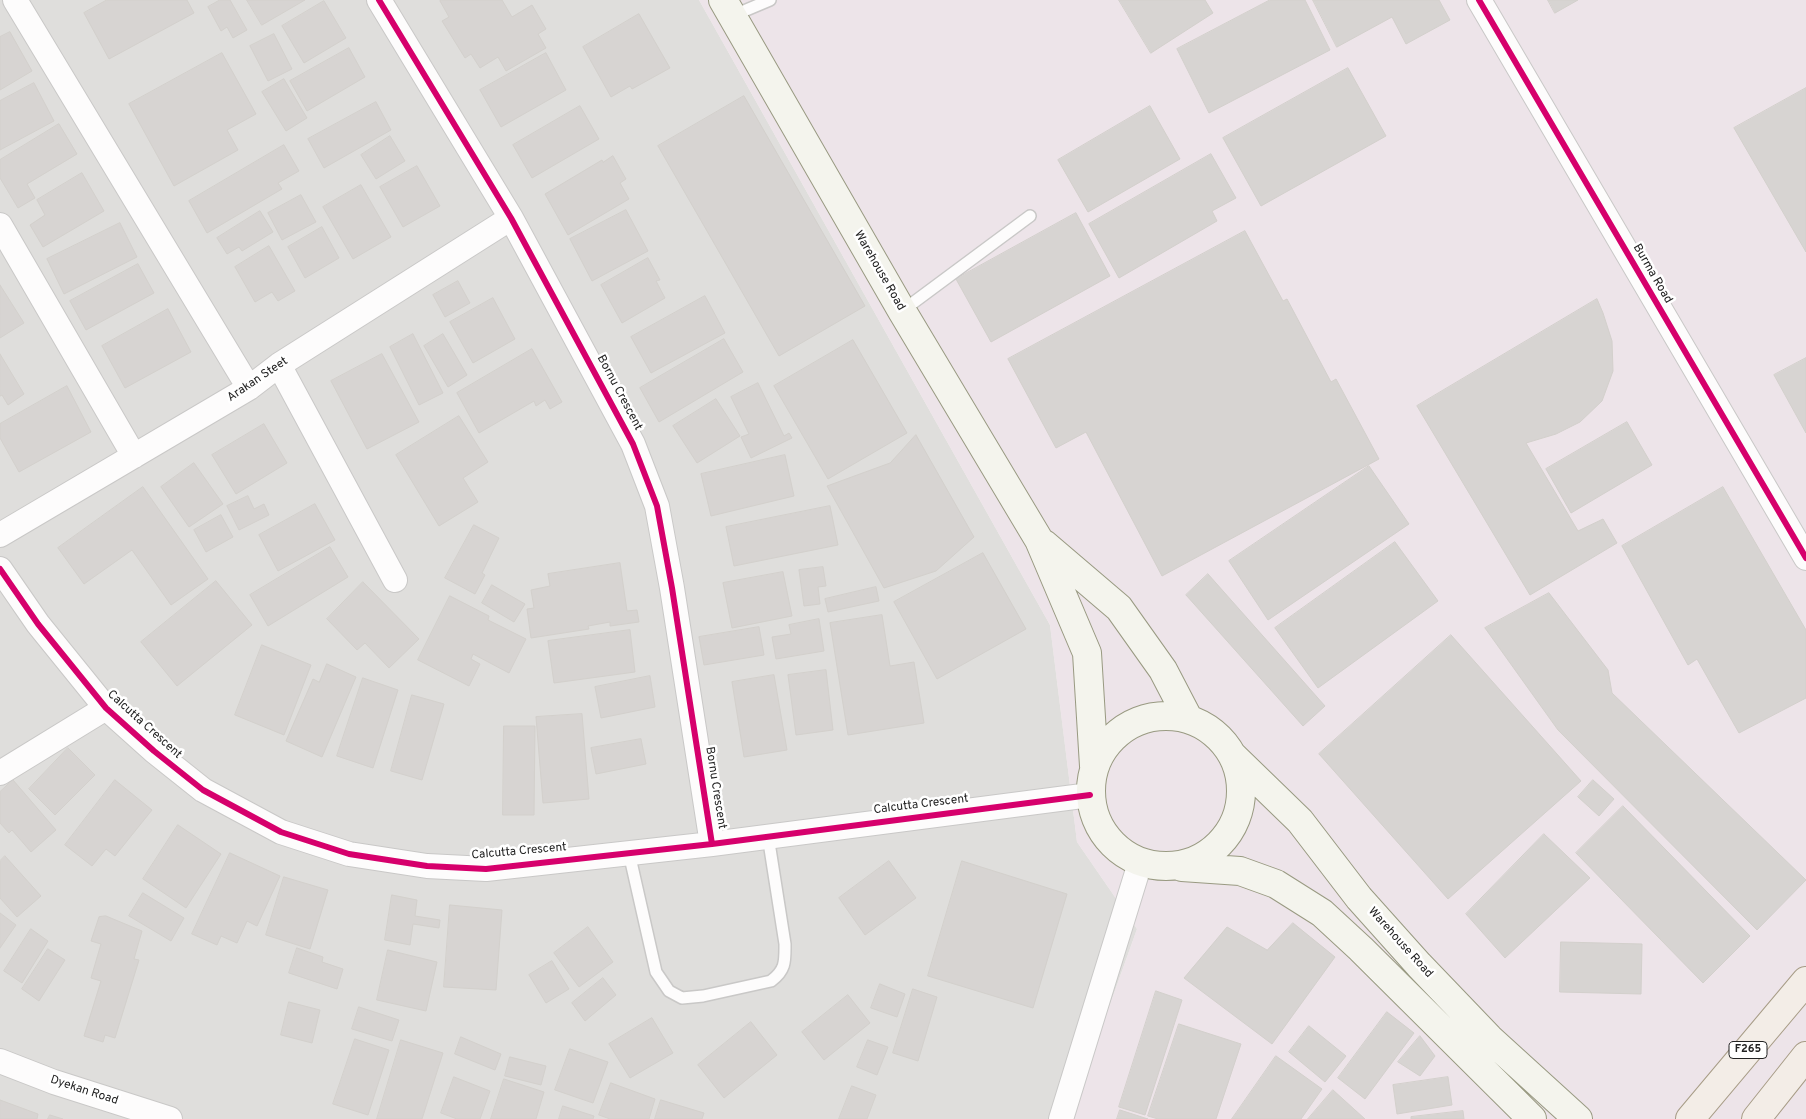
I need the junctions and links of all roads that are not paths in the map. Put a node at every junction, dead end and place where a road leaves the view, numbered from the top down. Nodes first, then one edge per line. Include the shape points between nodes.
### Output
1 (15, 0) edge
2 (378, 0) edge
3 (770, 0) edge
4 (1479, 0) edge
5 (727, 8) edge
6 (1030, 216) dead end
7 (511, 218) junction
8 (0, 225) edge
9 (902, 311) junction
10 (279, 366) junction
11 (249, 388) junction
12 (134, 456) junction
13 (0, 535) edge
14 (1039, 540) junction
15 (1806, 558) edge
16 (0, 569) edge
17 (395, 580) dead end
18 (106, 708) junction
19 (1188, 718) junction
20 (1233, 756) junction
21 (1094, 766) junction
22 (0, 773) edge
23 (1090, 795) junction
24 (768, 836) junction
25 (712, 844) junction
26 (629, 853) junction
27 (1140, 863) junction
28 (1178, 866) junction
29 (1806, 982) edge
30 (1806, 1056) edge
31 (0, 1061) edge
32 (170, 1119) edge
33 (1061, 1119) edge
34 (1532, 1119) edge
35 (1578, 1119) edge
36 (1690, 1119) edge
37 (1756, 1119) edge

1 - 11 street
2 - 7 street, Bornu Crescent
3 - 5 lane
4 - 15 street, Burma Road
5 - 9 main road, Warehouse Road
6 - 9 lane
7 - 10 street, Arakan Steet
7 - 25 street, Bornu Crescent via 633,444 657,506
8 - 12 street
9 - 14 main road, Warehouse Road
10 - 11 street, Arakan Steet
10 - 17 street
11 - 12 street, Arakan Steet
12 - 13 street, Arakan Steet
14 - 19 main road, Warehouse Road via 1119,608 1163,670
14 - 21 main road, Warehouse Road via 1086,653
16 - 18 street, Calcutta Crescent via 38,624
18 - 22 street
18 - 26 street, Calcutta Crescent via 203,790 281,832 349,854 427,866 486,869
19 - 20 main road via 1214,732
19 - 21 main road via 1160,714 1133,722 1110,739
20 - 28 main road via 1240,778 1241,802 1234,825 1220,844 1201,859
20 - 35 main road, Warehouse Road via 1300,822 1359,898 1419,965 1489,1038
21 - 23 main road
23 - 24 street, Calcutta Crescent
23 - 27 main road via 1094,817 1105,837
24 - 25 street, Calcutta Crescent
24 - 26 lane via 785,944 785,961 780,974 771,981 703,996 682,998 669,991 656,972
25 - 26 street, Calcutta Crescent
27 - 28 main road
27 - 33 street
28 - 34 main road via 1240,871 1276,884 1322,913
29 - 36 main road, F265
30 - 37 main road
31 - 32 street, Dyekan Road

